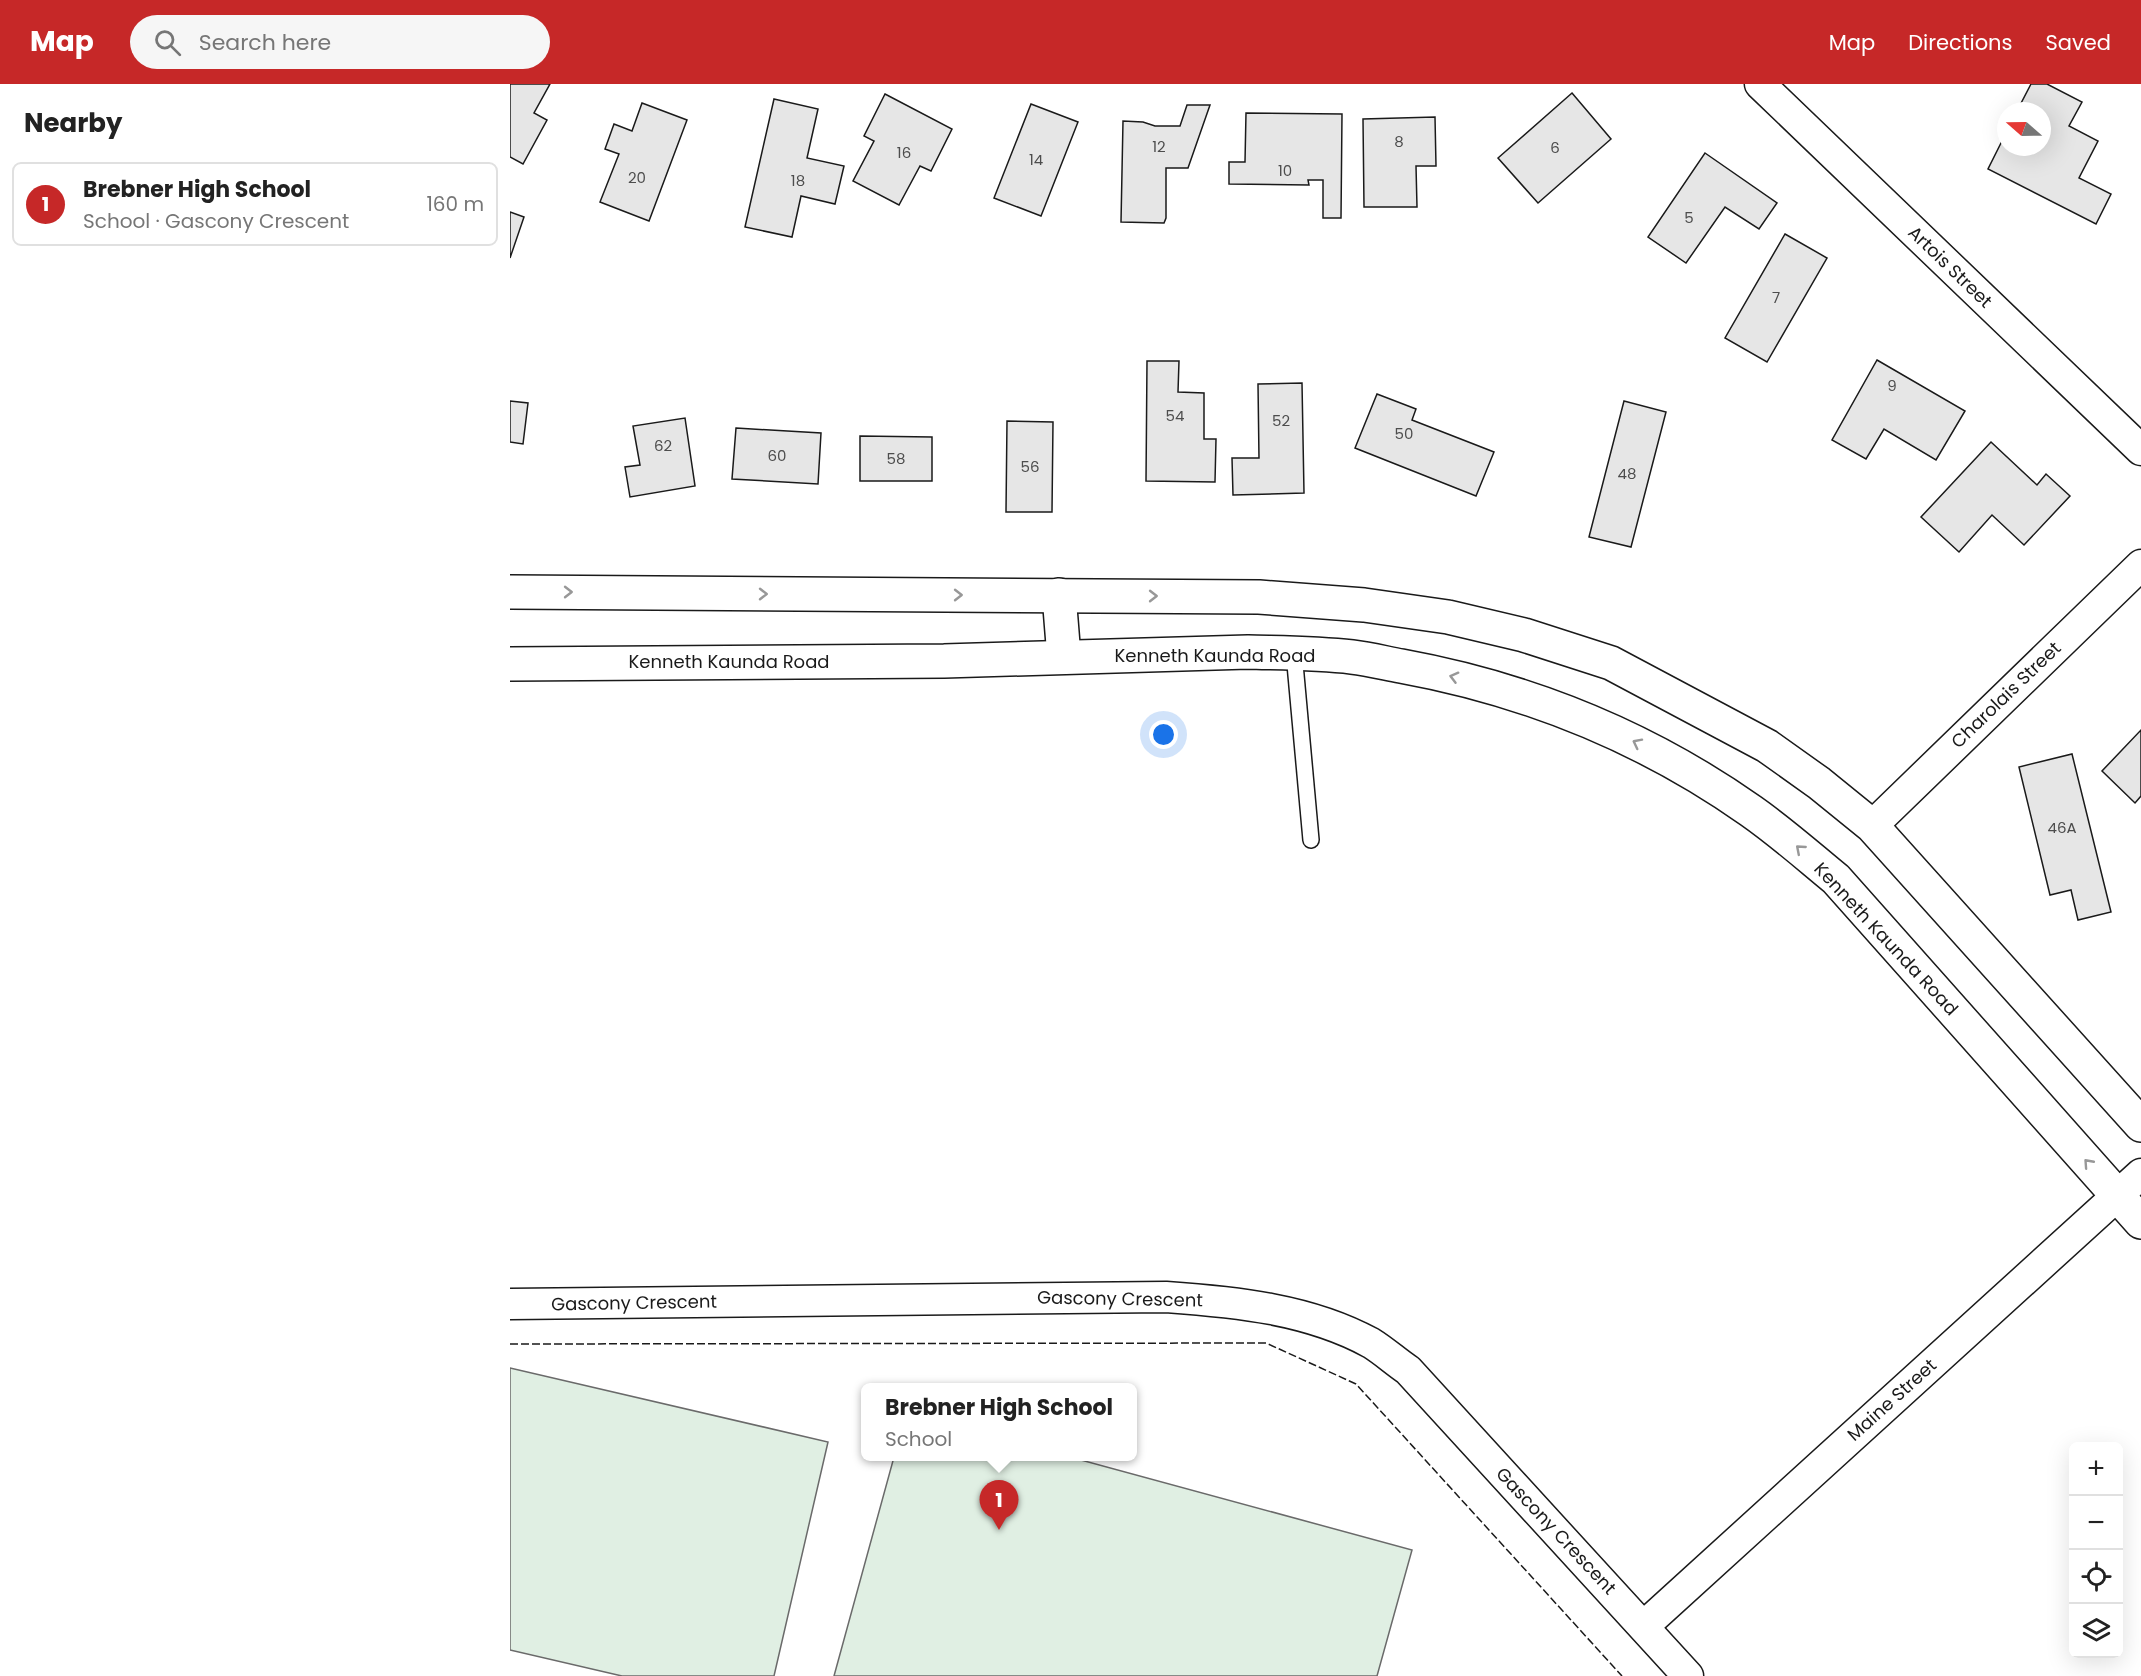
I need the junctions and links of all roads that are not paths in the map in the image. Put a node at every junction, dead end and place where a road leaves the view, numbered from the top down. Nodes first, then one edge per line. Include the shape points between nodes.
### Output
1 (1760, 84) edge
2 (2141, 450) edge
3 (2141, 565) edge
4 (510, 592) edge
5 (1059, 595) junction
6 (1294, 653) junction
7 (1064, 657) junction
8 (510, 664) edge
9 (1872, 826) junction
10 (1311, 840) dead end
11 (2141, 1125) edge
12 (2129, 1185) edge
13 (2141, 1222) edge
14 (510, 1304) edge
15 (1644, 1626) junction
16 (1688, 1676) edge

1 - 2 street, Artois Street
3 - 9 street, Charolais Street
4 -> 5 main road
5 - 7 main road
5 -> 9 main road via 1259,597 1364,605 1448,617 1524,634 1611,663 1767,746
6 - 7 main road, Kenneth Kaunda Road
6 - 10 lane
12 -> 6 main road, Kenneth Kaunda Road via 1836,879 1750,810 1668,759 1605,727 1520,695 1440,673 1352,657
7 - 8 main road, Kenneth Kaunda Road
9 - 11 main road
12 - 13 main road, Kenneth Kaunda Road
12 - 15 street, Maine Street
14 - 15 street, Gascony Crescent via 1166,1297 1223,1301 1334,1326 1373,1344 1408,1371
15 - 16 street, Gascony Crescent

